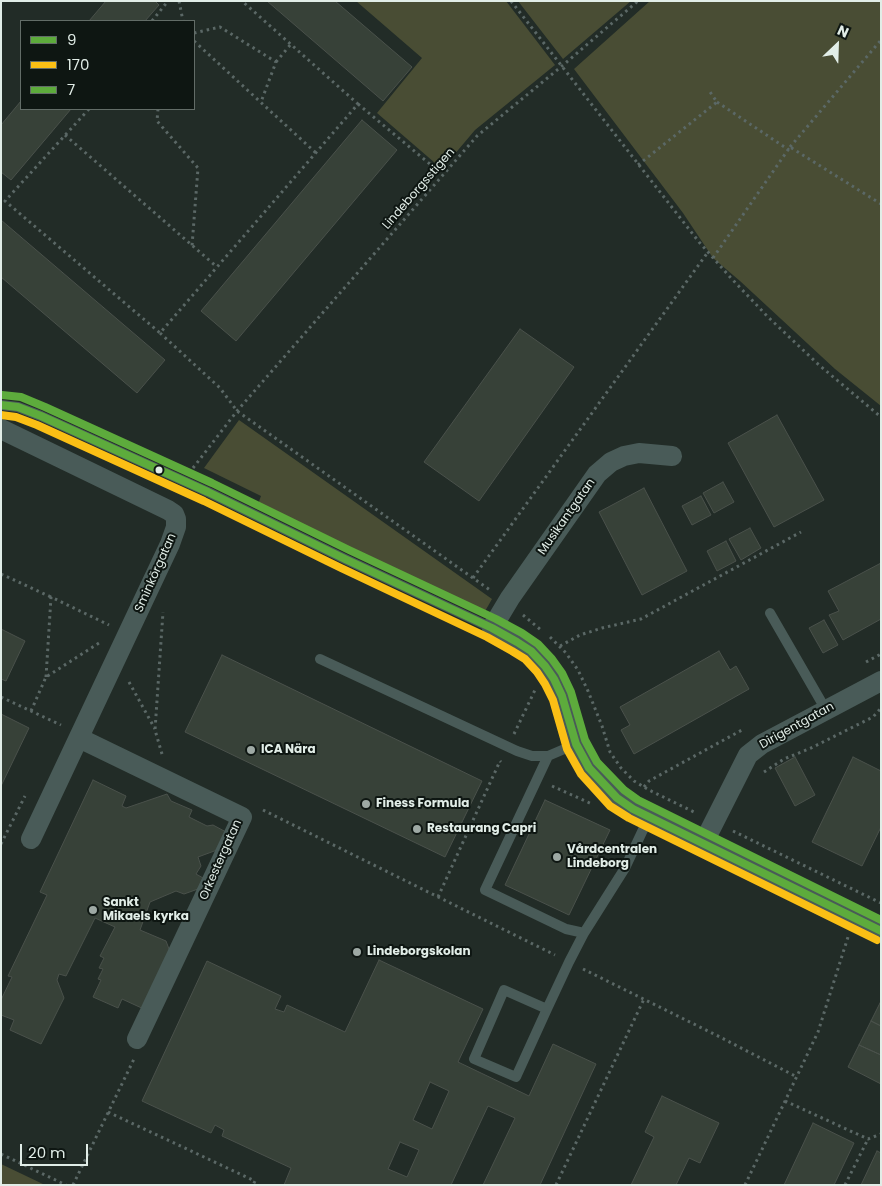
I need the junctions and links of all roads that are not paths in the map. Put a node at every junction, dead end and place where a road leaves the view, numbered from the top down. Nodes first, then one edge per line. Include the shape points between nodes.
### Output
1 (1, 406) edge
2 (1, 429) edge
3 (672, 456) dead end
4 (770, 613) dead end
5 (492, 628) junction
6 (320, 659) dead end
7 (881, 681) edge
8 (826, 710) junction
9 (82, 731) junction
10 (576, 744) junction
11 (548, 756) junction
12 (649, 817) junction
13 (31, 838) dead end
14 (704, 844) junction
15 (881, 931) edge
16 (584, 933) junction
17 (547, 1009) junction
18 (138, 1039) dead end

1 - 5 lane via 18,407 49,419
2 - 9 street, Sminkörgatan via 168,510 176,519 170,544
3 - 5 street, Musikantgatan via 639,453 624,456 610,462 597,474
4 - 8 lane
5 - 10 street via 531,651 545,666 562,696
6 - 11 lane via 517,751 532,756
7 - 8 street, Dirigentgatan
8 - 14 street, Dirigentgatan via 762,744 748,755
9 - 13 street, Sminkörgatan
9 - 18 street, Orkestergatan via 242,817
10 - 11 lane
10 - 12 street via 589,768 617,798
11 - 16 lane via 485,890 566,929
12 - 14 street
12 - 16 lane via 625,868
14 - 15 street
16 - 17 lane
17 - 17 lane via 504,990 474,1059 516,1077

